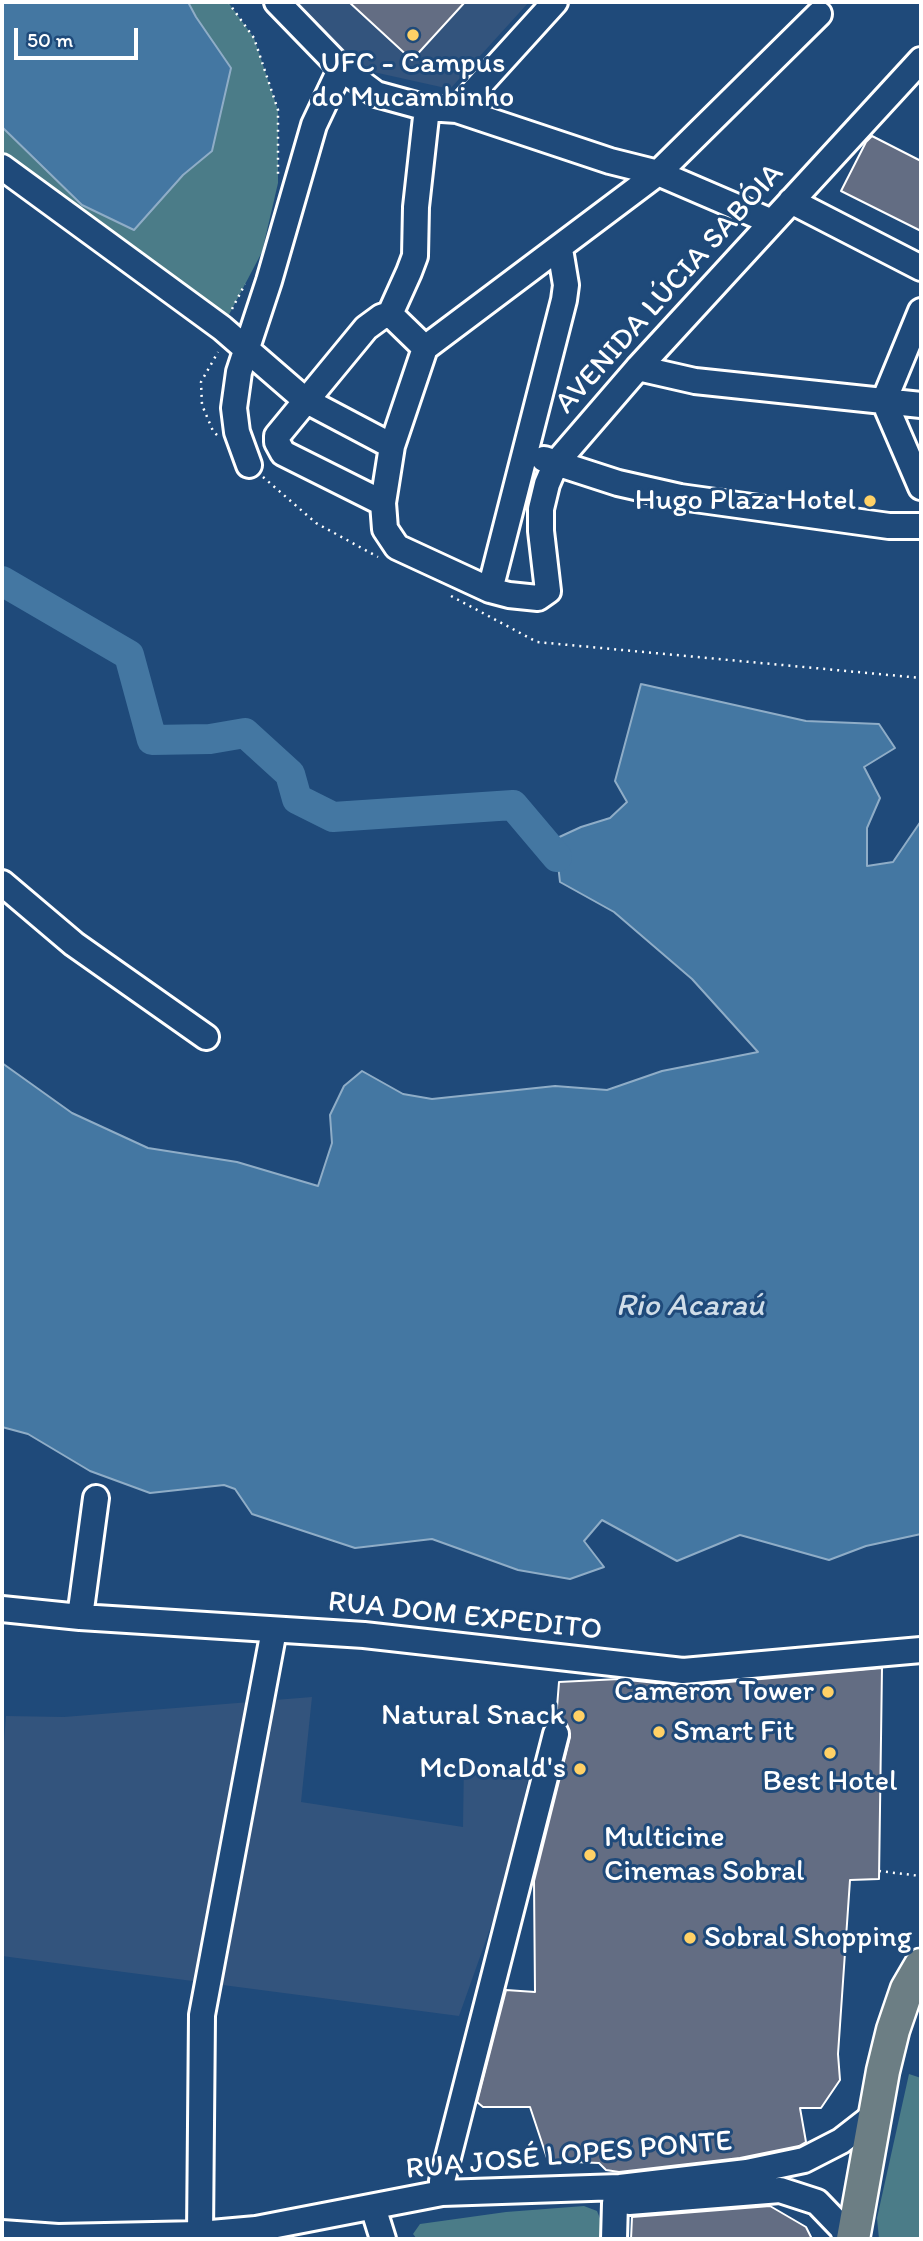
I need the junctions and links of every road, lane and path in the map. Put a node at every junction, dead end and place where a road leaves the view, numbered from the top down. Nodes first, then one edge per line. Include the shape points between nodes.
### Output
1 (228, 2) edge
2 (277, 2) edge
3 (555, 2) edge
4 (818, 14) dead end
5 (921, 60) edge
6 (341, 68) junction
7 (427, 108) junction
8 (457, 110) junction
9 (2, 167) edge
10 (658, 173) junction
11 (278, 183) dead end
12 (791, 201) junction
13 (772, 222) junction
14 (560, 249) junction
15 (921, 268) edge
16 (245, 284) dead end
17 (921, 311) edge
18 (390, 314) junction
19 (222, 328) junction
20 (425, 348) junction
21 (247, 349) junction
22 (638, 368) junction
23 (305, 400) junction
24 (884, 401) junction
25 (921, 404) edge
26 (222, 439) dead end
27 (392, 446) junction
28 (524, 451) junction
29 (556, 463) junction
30 (249, 466) joint
31 (921, 487) edge
32 (383, 503) junction
33 (921, 526) edge
34 (386, 561) dead end
35 (490, 590) junction
36 (444, 592) dead end
37 (921, 678) edge
38 (2, 883) edge
39 (206, 1037) dead end
40 (96, 1498) dead end
41 (2, 1609) edge
42 (80, 1617) junction
43 (274, 1630) junction
44 (921, 1650) edge
45 (555, 1734) dead end
46 (879, 1871) dead end
47 (921, 1876) edge
48 (917, 1981) edge
49 (877, 2113) junction
50 (442, 2193) junction
51 (615, 2203) junction
52 (378, 2223) edge
53 (2, 2233) edge
54 (200, 2234) junction
55 (278, 2239) edge
56 (614, 2239) edge
57 (847, 2239) edge
58 (853, 2239) edge

1 - 11 path via 254,38 278,110
2 - 6 street
3 - 8 street
4 - 10 street
5 - 12 street, AVENIDA LÚCIA SABÓIA
6 - 7 street via 376,94
6 - 21 street via 314,125
7 - 8 street
7 - 18 street via 415,256
8 - 10 street
9 - 19 street
10 - 13 street
10 - 14 street
12 - 13 street, AVENIDA LÚCIA SABÓIA
12 - 15 street
13 - 22 street, AVENIDA LÚCIA SABÓIA
14 - 20 street
14 - 28 street via 564,300
16 - 19 path
17 - 24 street
18 - 20 street
18 - 23 street via 366,328
19 - 21 street
19 - 26 path via 217,354 201,382 202,405 213,431
20 - 27 street
21 - 23 street
21 - 30 street via 234,408
22 - 24 street via 708,383
22 - 29 street, AVENIDA LÚCIA SABÓIA
23 - 27 street
23 - 32 street via 277,436 283,453
24 - 25 street
24 - 31 street
27 - 32 street
28 - 29 street
28 - 35 street
29 - 33 street via 680,497 889,526
29 - 35 street, AVENIDA LÚCIA SABÓIA via 541,509 548,591 537,598
30 - 34 path via 316,523
32 - 35 street via 385,530 397,547
36 - 37 path via 537,642
38 - 39 street via 74,944
40 - 42 street
41 - 42 street, RUA DOM EXPEDITO
42 - 43 street, RUA DOM EXPEDITO
43 - 44 street, RUA DOM EXPEDITO via 364,1635 683,1671
43 - 54 street via 202,2015
45 - 50 street
46 - 47 path
48 - 49 main road via 888,2051
49 - 50 street, RUA JOSÉ LOPES PONTE via 841,2141 804,2160 756,2171 620,2186
49 - 58 main road
50 - 52 street, RUA JOSÉ LOPES PONTE
51 - 52 street, RUA JOSÉ LOPES PONTE via 443,2207
51 - 56 street
51 - 57 street, RUA JOSÉ LOPES PONTE via 780,2190 817,2202
52 - 54 street, RUA JOSÉ LOPES PONTE
52 - 55 street, RUA JOSÉ LOPES PONTE
53 - 54 street, RUA JOSÉ LOPES PONTE via 58,2237

